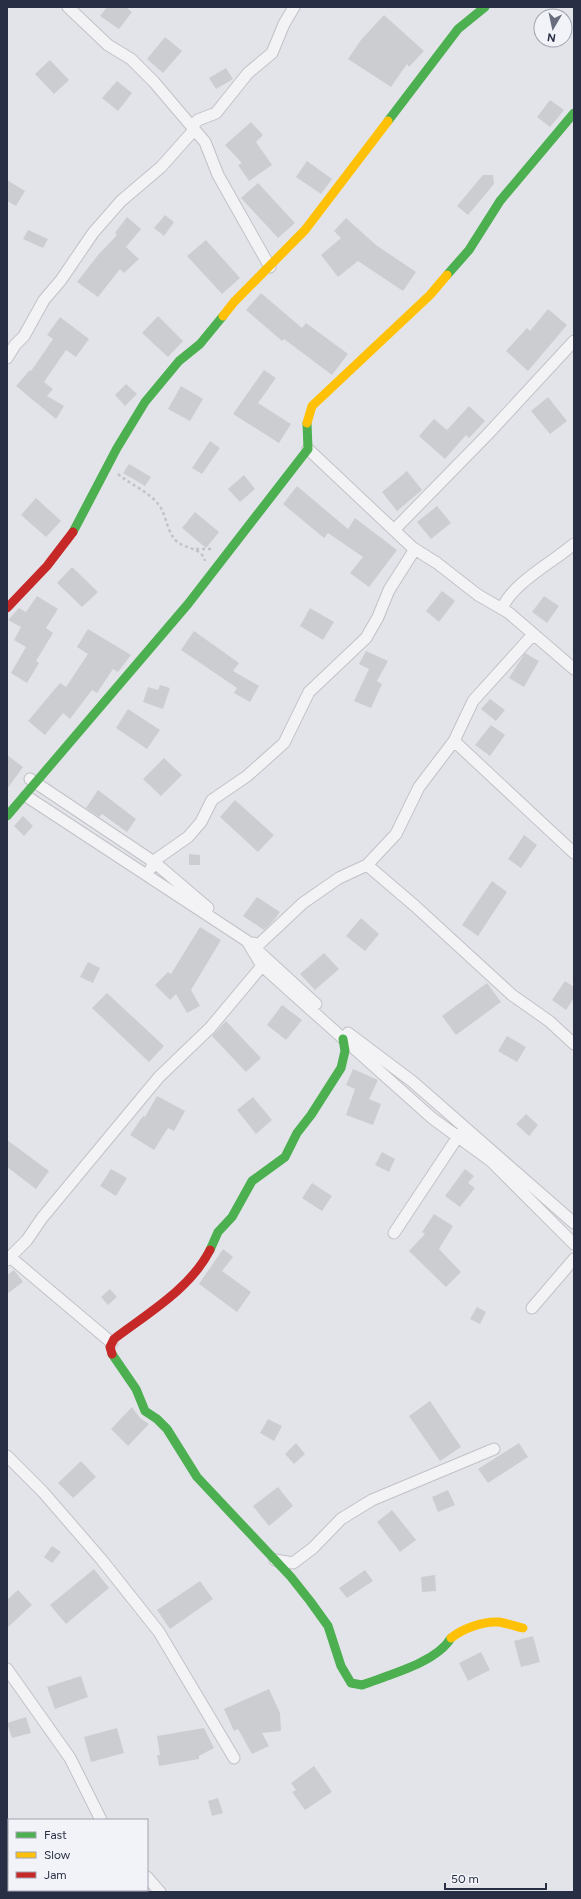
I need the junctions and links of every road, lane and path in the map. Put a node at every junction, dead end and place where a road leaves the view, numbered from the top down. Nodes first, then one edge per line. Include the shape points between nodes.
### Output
1 (68, 7) edge
2 (294, 7) edge
3 (485, 7) edge
4 (574, 113) edge
5 (194, 130) junction
6 (270, 267) junction
7 (574, 341) edge
8 (11, 342) edge
9 (7, 358) edge
10 (117, 448) junction
11 (308, 449) junction
12 (395, 529) junction
13 (574, 544) edge
14 (415, 549) junction
15 (205, 565) dead end
16 (7, 608) edge
17 (502, 609) junction
18 (534, 635) junction
19 (574, 669) edge
20 (454, 740) junction
21 (29, 779) dead end
22 (26, 796) junction
23 (7, 816) edge
24 (574, 853) edge
25 (367, 865) junction
26 (147, 875) junction
27 (251, 944) junction
28 (262, 966) junction
29 (344, 1039) junction
30 (574, 1044) edge
31 (465, 1126) junction
32 (574, 1223) edge
33 (394, 1233) dead end
34 (574, 1244) edge
35 (8, 1259) edge
36 (574, 1259) edge
37 (532, 1308) dead end
38 (112, 1343) junction
39 (494, 1449) dead end
40 (7, 1456) edge
41 (275, 1560) junction
42 (524, 1628) dead end
43 (7, 1669) edge
44 (234, 1758) dead end
45 (100, 1819) edge
46 (148, 1878) edge
47 (160, 1892) edge

1 - 5 street via 108,45 130,59 154,82
2 - 5 street via 272,53 248,73 216,113 198,120 193,125
3 - 6 street via 458,29 305,230
4 - 11 street via 500,201 469,250 430,296 312,406 306,427
5 - 6 street via 205,142 218,175
5 - 8 street via 161,167 121,201 93,233 44,300 24,336
6 - 10 street via 234,302 200,344 179,361 145,402
7 - 12 street
8 - 9 street
10 - 15 path via 117,474 151,496 160,508 172,536 179,543 196,549 205,559
10 - 16 street via 75,530 47,566
11 - 12 street
11 - 22 street via 188,604
12 - 14 street
13 - 17 street via 534,573 506,599
14 - 17 street via 478,595
14 - 26 street via 389,590 366,638 309,692 284,743 247,776 212,800 201,822 188,837 158,858
17 - 18 street
18 - 19 street
18 - 20 street via 473,701
20 - 24 street
20 - 25 street via 419,787 396,834
21 - 27 street via 154,862
22 - 23 street
22 - 26 street
25 - 27 street via 339,878
25 - 30 street via 512,995 549,1021
26 - 27 street
27 - 28 street
27 - 31 street via 356,1040 413,1082
28 - 29 street
28 - 35 street via 210,1028 155,1083 42,1218 28,1240
29 - 34 street via 432,1118 490,1161
29 - 38 street via 345,1051 341,1068 297,1133 285,1157 252,1181 232,1217 218,1232 203,1263 190,1280
31 - 32 street
31 - 33 street
35 - 38 street
36 - 37 street
38 - 41 street via 110,1347 113,1357 136,1389 145,1411 167,1429 197,1477
39 - 41 street via 372,1500 341,1519 313,1548 293,1563
40 - 44 street via 43,1492 101,1559 159,1632
41 - 42 street via 301,1589 328,1626 341,1666 351,1683 362,1685 426,1660 446,1646 451,1637 482,1624 498,1622
43 - 45 street via 70,1758
46 - 47 street

